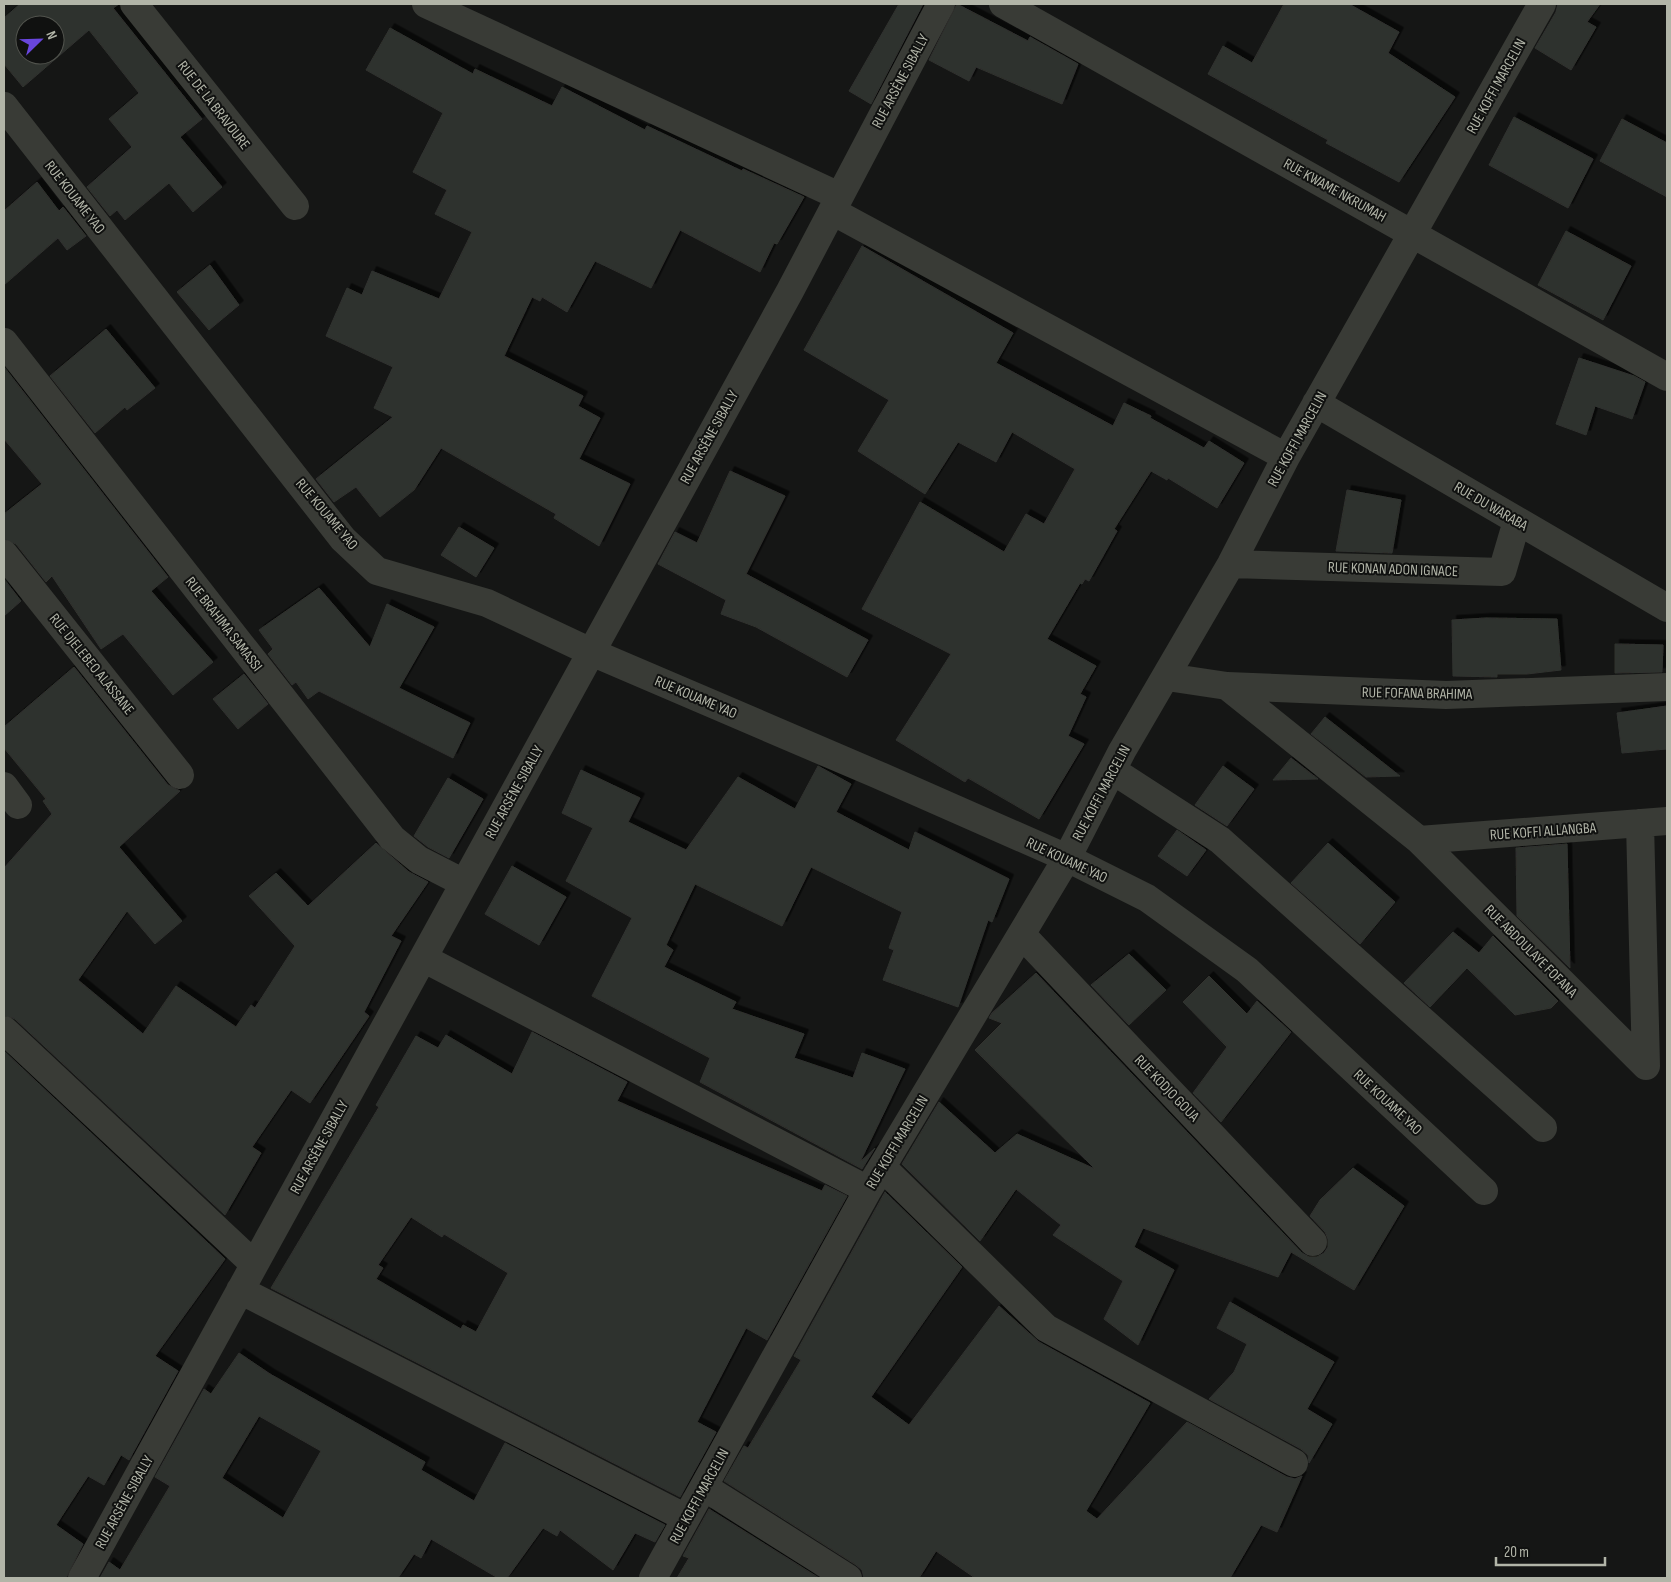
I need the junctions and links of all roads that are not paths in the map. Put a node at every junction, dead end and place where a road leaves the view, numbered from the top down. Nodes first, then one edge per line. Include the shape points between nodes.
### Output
1 (134, 4) edge
2 (426, 4) edge
3 (941, 4) edge
4 (1003, 4) edge
5 (1542, 4) edge
6 (4, 106) edge
7 (836, 204) junction
8 (294, 206) dead end
9 (1413, 234) junction
10 (4, 342) edge
11 (1667, 377) edge
12 (1316, 403) junction
13 (1286, 457) junction
14 (1517, 521) junction
15 (4, 554) edge
16 (1231, 564) junction
17 (1667, 608) edge
18 (591, 652) junction
19 (1167, 677) junction
20 (1227, 686) junction
21 (1667, 687) edge
22 (1112, 770) junction
23 (180, 775) dead end
24 (1667, 821) edge
25 (1640, 823) junction
26 (1419, 840) junction
27 (1066, 858) junction
28 (464, 883) junction
29 (1022, 935) junction
30 (423, 958) junction
31 (4, 1030) edge
32 (1544, 1128) dead end
33 (882, 1167) junction
34 (868, 1190) junction
35 (1484, 1191) dead end
36 (1313, 1242) dead end
37 (254, 1264) junction
38 (240, 1290) junction
39 (1294, 1463) dead end
40 (704, 1487) junction
41 (686, 1518) junction
42 (82, 1578) edge
43 (653, 1578) edge
44 (848, 1578) edge

1 - 8 street, RUE DE LA BRAVOURE
2 - 7 street
3 - 7 street, RUE ARSÈNE SIBALLY
4 - 9 street, RUE KWAME NKRUMAH
5 - 9 street, RUE KOFFI MARCELIN
6 - 18 street, RUE KOUAME YAO via 344,539 378,571 487,603
7 - 13 street
7 - 18 street, RUE ARSÈNE SIBALLY
9 - 11 street, RUE KWAME NKRUMAH
9 - 12 street, RUE KOFFI MARCELIN
10 - 28 street, RUE BRAHIMA SAMASSI via 392,838 419,860
12 - 13 street, RUE KOFFI MARCELIN
12 - 14 street, RUE DU WARABA
13 - 16 street, RUE KOFFI MARCELIN
14 - 16 street, RUE KONAN ADON IGNACE via 1502,572
14 - 17 street, RUE DU WARABA
15 - 23 street, RUE DJELEBEO ALASSANE
16 - 19 street, RUE KOFFI MARCELIN
18 - 27 street, RUE KOUAME YAO
18 - 28 street, RUE ARSÈNE SIBALLY
19 - 20 street, RUE FOFANA BRAHIMA
19 - 22 street, RUE KOFFI MARCELIN
20 - 21 street, RUE FOFANA BRAHIMA via 1446,695
20 - 26 street, RUE ABDOULAYE FOFANA
22 - 27 street, RUE KOFFI MARCELIN
22 - 32 street via 1220,840
24 - 25 street, RUE KOFFI ALLANGBA
25 - 26 street, RUE KOFFI ALLANGBA
25 - 26 street, RUE ABDOULAYE FOFANA via 1646,1066
27 - 29 street, RUE KOFFI MARCELIN
27 - 35 street, RUE KOUAME YAO via 1147,898 1247,970
28 - 30 street, RUE ARSÈNE SIBALLY
29 - 33 street, RUE KOFFI MARCELIN
29 - 36 street, RUE KODJO GOUA
30 - 34 street
30 - 37 street, RUE ARSÈNE SIBALLY
31 - 37 street
33 - 34 street, RUE KOFFI MARCELIN
33 - 39 street via 1046,1328
34 - 40 street, RUE KOFFI MARCELIN
37 - 38 street, RUE ARSÈNE SIBALLY
38 - 41 street
38 - 42 street, RUE ARSÈNE SIBALLY
40 - 41 street, RUE KOFFI MARCELIN
40 - 44 street
41 - 43 street, RUE KOFFI MARCELIN

